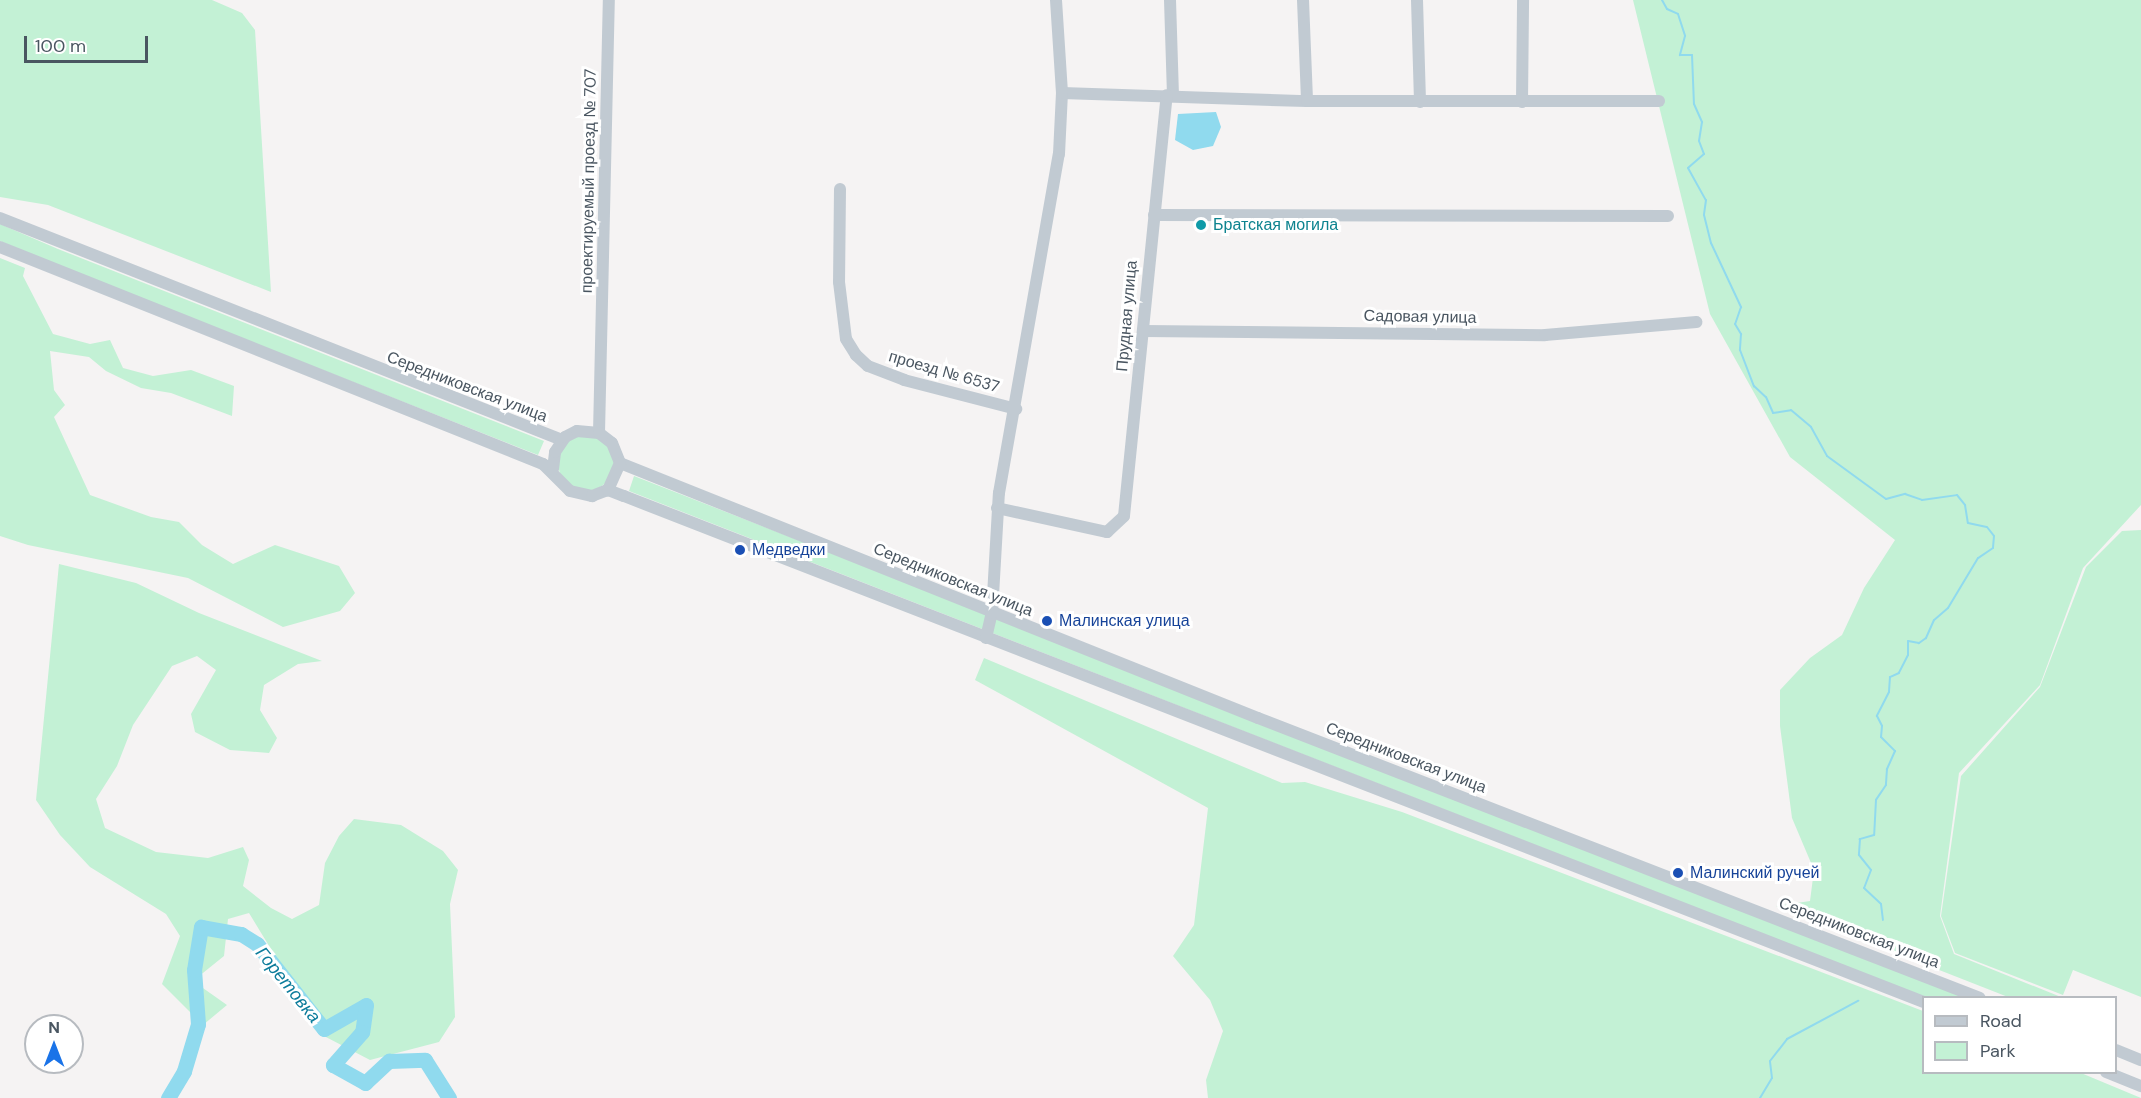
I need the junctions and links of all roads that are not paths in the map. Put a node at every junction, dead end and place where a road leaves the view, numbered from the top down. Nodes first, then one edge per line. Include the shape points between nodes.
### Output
1 (609, 0) edge
2 (1056, 0) edge
3 (1170, 0) edge
4 (1302, 0) edge
5 (1417, 0) edge
6 (1523, 0) edge
7 (1062, 93) junction
8 (1170, 95) junction
9 (1307, 101) junction
10 (1659, 101) dead end
11 (1420, 102) junction
12 (1522, 102) junction
13 (840, 189) dead end
14 (1154, 216) junction
15 (1668, 216) dead end
16 (0, 218) edge
17 (0, 247) edge
18 (1696, 322) dead end
19 (1144, 331) junction
20 (1016, 409) junction
21 (599, 433) junction
22 (562, 440) junction
23 (620, 464) junction
24 (553, 469) junction
25 (608, 490) junction
26 (997, 507) junction
27 (992, 613) junction
28 (986, 638) junction
29 (1720, 897) junction
30 (1712, 921) junction
31 (1975, 996) edge
32 (1922, 1002) edge
33 (2117, 1051) edge
34 (2141, 1060) edge
35 (2111, 1074) edge
36 (2141, 1086) edge

1 - 21 street, проектируемый проезд № 707
2 - 7 street
3 - 8 street, Прудная улица
4 - 9 street
5 - 11 street
6 - 12 street
7 - 8 street
7 - 20 street via 1059,154
8 - 9 street
8 - 14 street, Прудная улица
9 - 11 street
10 - 12 street
11 - 12 street
13 - 20 street, проезд № 6537 via 840,293 846,339 856,355 868,366 904,380
14 - 15 street
14 - 19 street, Прудная улица
16 - 22 street, Середниковская улица
17 - 24 street
18 - 19 street, Садовая улица via 1545,335
19 - 26 street, Прудная улица via 1124,516 1107,532
20 - 26 street
21 - 22 street, Середниковская улица via 577,431
21 - 23 street via 612,442
22 - 24 street via 555,452
23 - 25 street
23 - 27 street, Середниковская улица
24 - 25 street via 559,482 570,491 592,496
25 - 28 street
26 - 27 street
27 - 28 street
27 - 29 street, Середниковская улица
28 - 30 street
29 - 30 street via 1721,909
29 - 31 street, Середниковская улица
30 - 32 street
33 - 34 street
35 - 36 street

